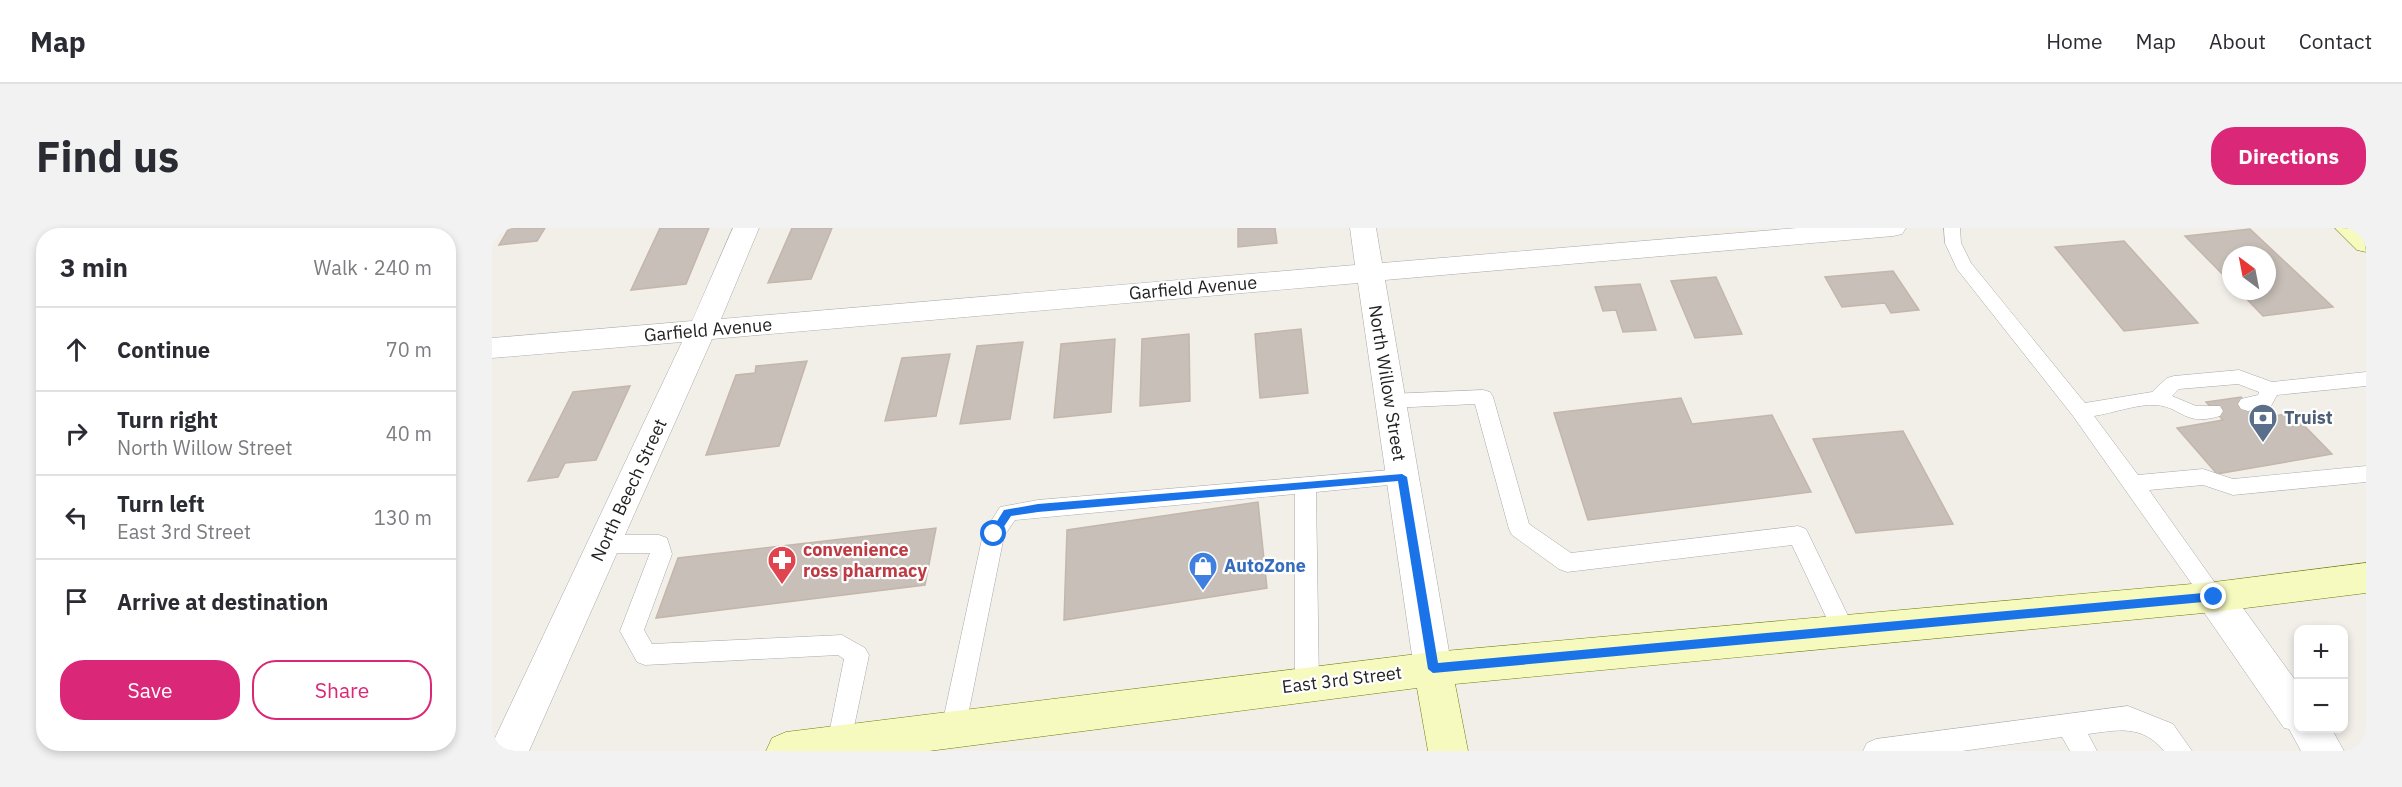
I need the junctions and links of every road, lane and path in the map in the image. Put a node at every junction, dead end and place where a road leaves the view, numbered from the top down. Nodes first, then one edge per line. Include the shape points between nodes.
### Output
1 (746, 228) edge
2 (1363, 228) edge
3 (1893, 228) edge
4 (1952, 228) edge
5 (2348, 228) edge
6 (2366, 244) edge
7 (1370, 273) junction
8 (702, 330) junction
9 (492, 348) edge
10 (2366, 379) edge
11 (2271, 389) junction
12 (2158, 398) junction
13 (1390, 401) junction
14 (2248, 404) dead end
15 (2079, 411) junction
16 (2213, 411) dead end
17 (2365, 475) edge
18 (1402, 477) junction
19 (2131, 484) junction
20 (1305, 485) junction
21 (604, 544) junction
22 (2366, 578) edge
23 (2214, 597) junction
24 (1844, 631) junction
25 (1433, 669) junction
26 (1307, 685) junction
27 (2294, 709) edge
28 (2069, 726) junction
29 (953, 730) junction
30 (2311, 733) edge
31 (840, 744) junction
32 (509, 751) edge
33 (786, 751) edge
34 (1448, 751) edge
35 (1876, 751) edge
36 (2084, 751) edge
37 (2179, 751) edge
38 (2324, 751) edge

1 - 8 street, North Beech Street
2 - 7 street, North Willow Street
3 - 7 street, Garfield Avenue
4 - 15 lane via 1953,243 1963,265
5 - 6 main road
7 - 8 street, Garfield Avenue
7 - 13 street, North Willow Street
8 - 9 street, Garfield Avenue
8 - 21 street, North Beech Street
10 - 11 lane
11 - 12 lane via 2239,377 2174,382
11 - 14 lane via 2264,401
12 - 15 lane
12 - 16 lane via 2195,412
13 - 18 street, North Willow Street
13 - 24 lane via 1483,397 1520,529 1567,563 1798,535
15 - 19 lane
17 - 19 lane via 2233,487 2203,477
18 - 20 lane
18 - 25 street, North Willow Street
19 - 23 lane
20 - 26 lane
20 - 29 lane via 1008,513 994,534
21 - 31 lane via 659,544 661,554 632,631 645,655 842,645 856,655
21 - 32 street, North Beech Street
22 - 23 main road, East 3rd Street
23 - 24 main road, East 3rd Street
23 - 27 street
24 - 25 main road, East 3rd Street
25 - 26 main road, East 3rd Street
25 - 34 main road, North Willow Street
26 - 29 main road, East 3rd Street
28 - 35 lane
28 - 36 lane
28 - 37 lane via 2128,717 2164,732
29 - 31 main road, East 3rd Street
30 - 38 street
31 - 33 main road, East 3rd Street

